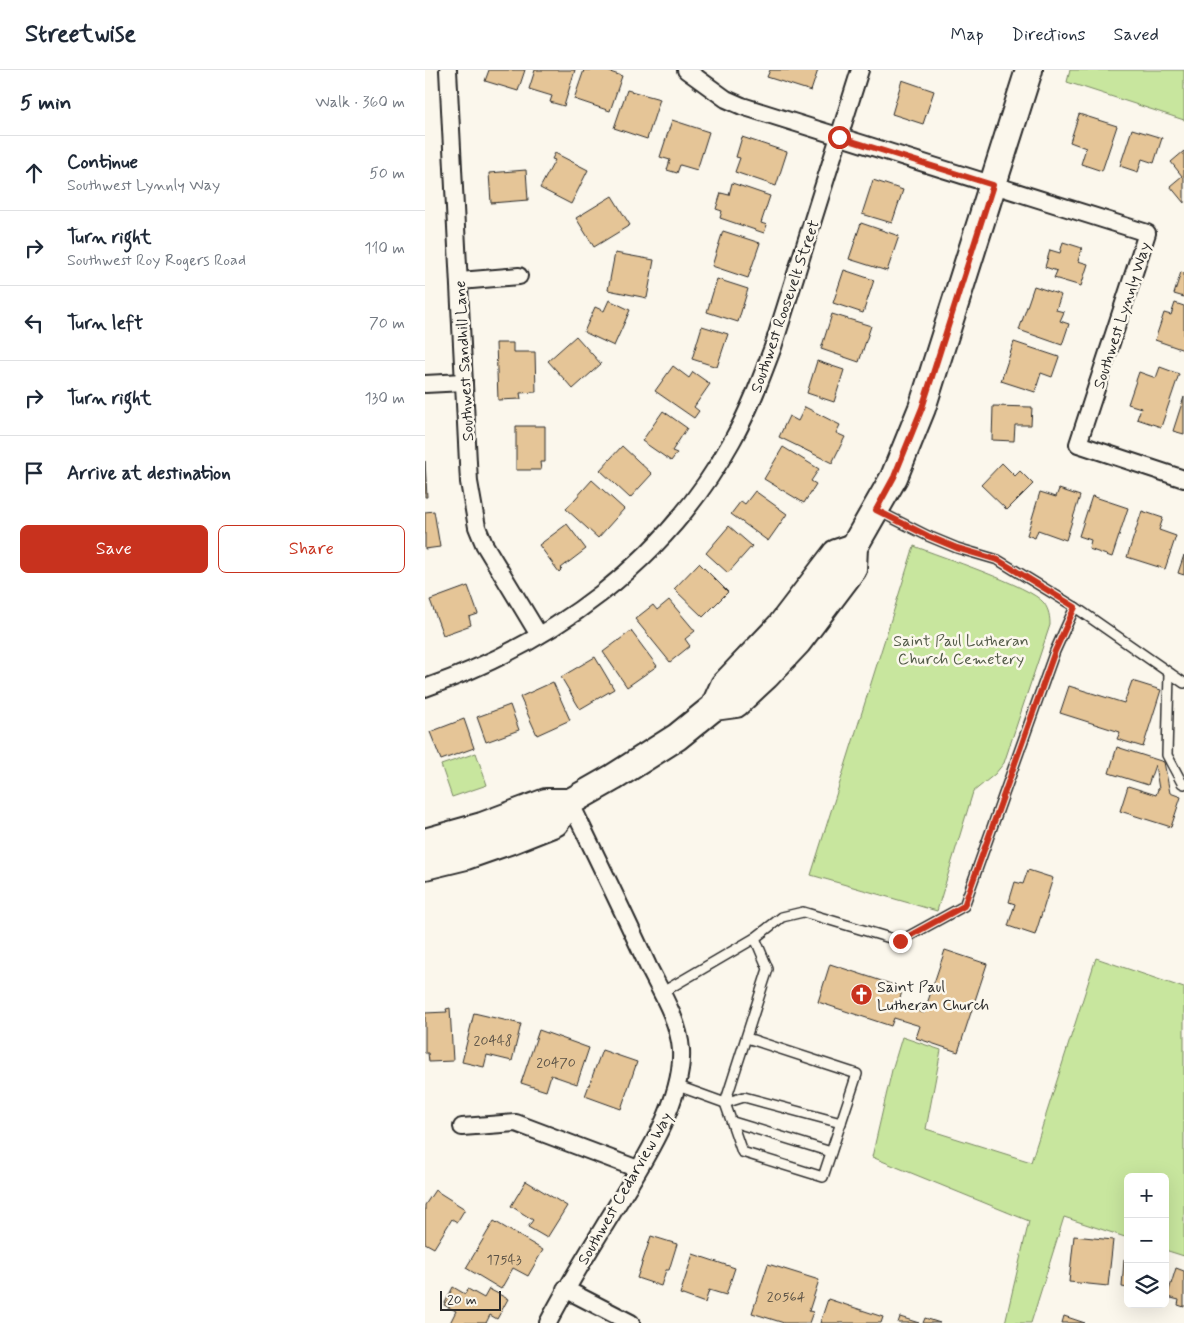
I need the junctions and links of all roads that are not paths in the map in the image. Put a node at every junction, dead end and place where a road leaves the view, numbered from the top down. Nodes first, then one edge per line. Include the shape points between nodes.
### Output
1 (448, 70) edge
2 (686, 70) edge
3 (860, 70) edge
4 (1029, 70) edge
5 (839, 137) junction
6 (993, 185) junction
7 (519, 276) dead end
8 (460, 281) junction
9 (464, 382) junction
10 (425, 384) edge
11 (1184, 479) edge
12 (876, 510) junction
13 (1075, 607) junction
14 (539, 635) junction
15 (1169, 674) junction
16 (1184, 683) edge
17 (425, 688) edge
18 (1184, 784) edge
19 (570, 802) junction
20 (425, 842) edge
21 (425, 866) edge
22 (755, 938) junction
23 (661, 993) junction
24 (747, 1038) junction
25 (678, 1086) junction
26 (725, 1103) junction
27 (733, 1122) junction
28 (841, 1123) junction
29 (462, 1127) dead end
30 (831, 1152) junction
31 (638, 1169) junction
32 (565, 1290) junction
33 (548, 1323) edge
34 (631, 1323) edge

1 - 8 street, Southwest Sandhill Lane
2 - 5 street, Southwest Lynnly Way via 742,106
3 - 5 street, Southwest Roosevelt Street
4 - 6 main road
5 - 6 street, Southwest Lynnly Way
5 - 14 street, Southwest Roosevelt Street via 773,347 758,388 732,441 702,488 643,557 588,605
6 - 11 street, Southwest Lynnly Way via 1147,233 1079,444
6 - 12 main road via 922,408 894,477
7 - 8 street
8 - 9 street, Southwest Sandhill Lane
9 - 10 street
9 - 14 street, Southwest Sandhill Lane via 469,482 477,527
12 - 13 lane via 950,545 998,560
12 - 19 main road via 854,547 853,569 798,642 766,676 736,704 714,707 649,756
13 - 15 lane
13 - 22 lane via 1055,651 964,906 900,941 803,912 783,917
14 - 17 street, Southwest Roosevelt Street via 482,666
15 - 16 lane
15 - 18 lane via 1167,755
19 - 20 main road via 546,802 482,826
19 - 21 main road via 555,823 512,840
19 - 23 street, Southwest Cedarview Way
22 - 23 lane
22 - 24 lane via 768,969
23 - 25 street, Southwest Cedarview Way via 677,1027 681,1049
24 - 26 lane
24 - 28 lane via 857,1074
25 - 26 lane
25 - 31 street, Southwest Cedarview Way via 671,1107
26 - 27 lane
26 - 28 lane via 743,1097
27 - 30 lane
27 - 30 lane via 742,1152 823,1177
28 - 30 lane
29 - 31 street via 516,1123
31 - 32 street, Southwest Cedarview Way
32 - 33 street, Southwest Cedarview Way
32 - 34 street

